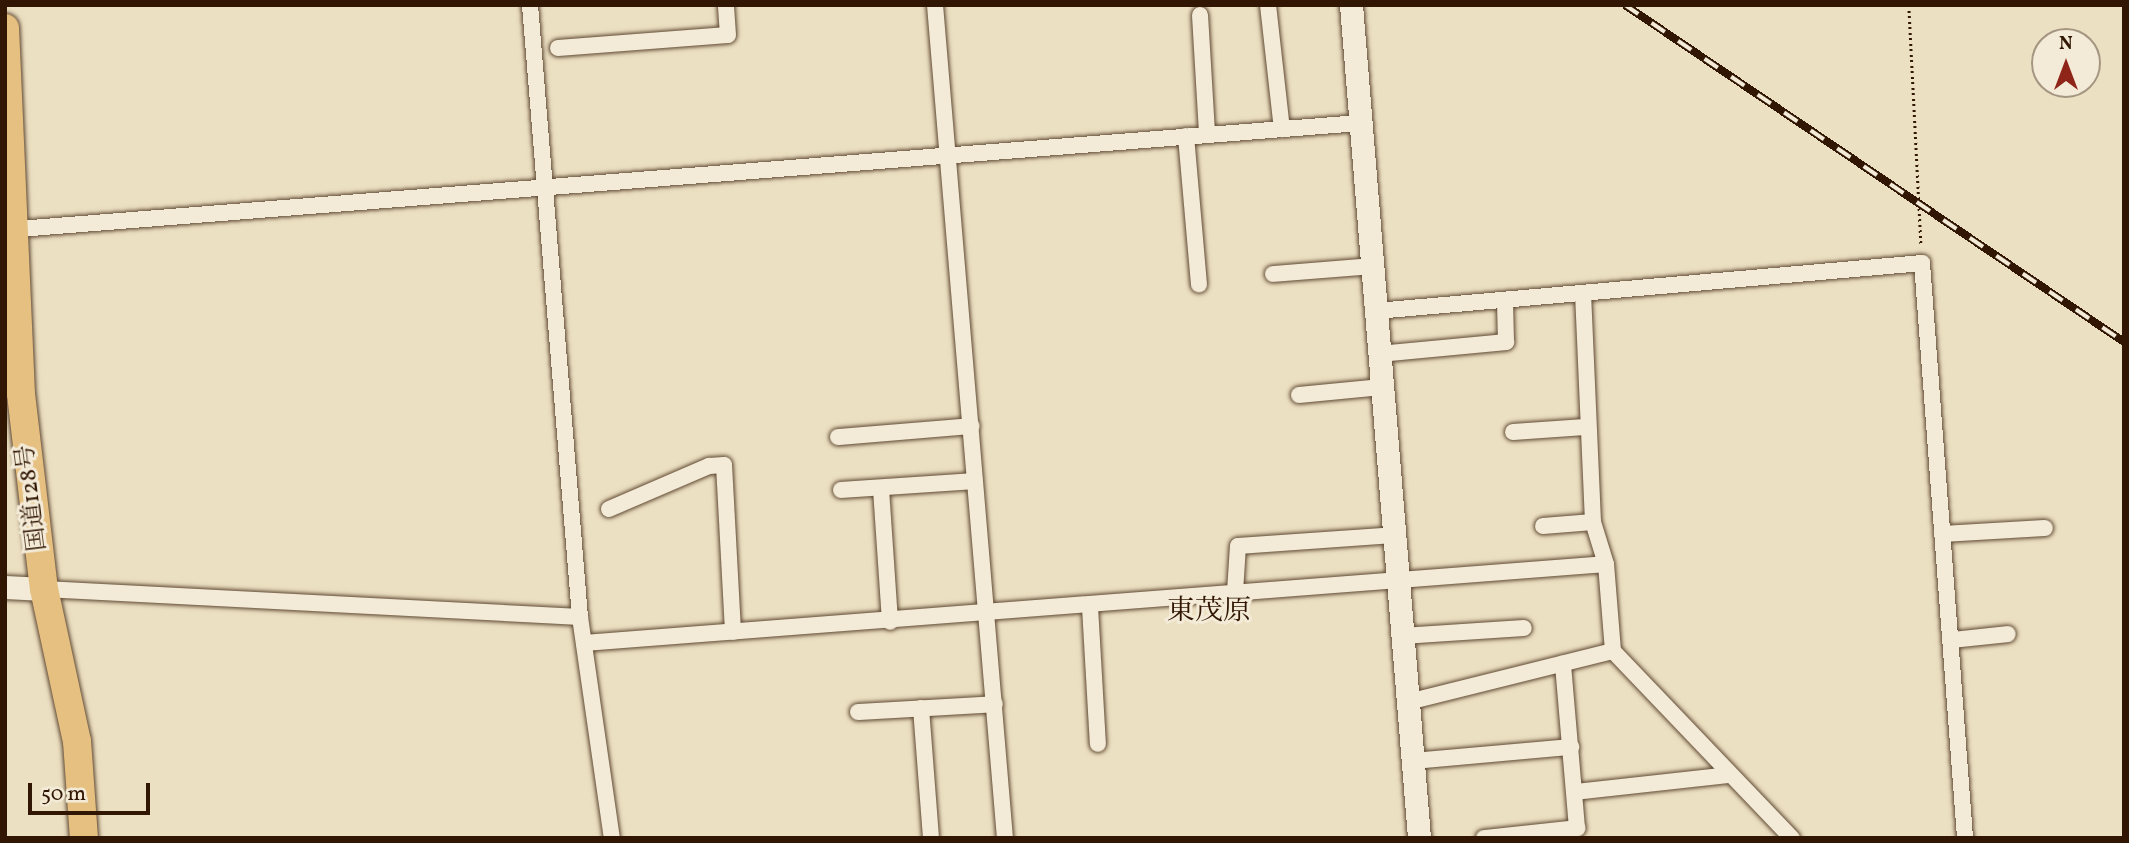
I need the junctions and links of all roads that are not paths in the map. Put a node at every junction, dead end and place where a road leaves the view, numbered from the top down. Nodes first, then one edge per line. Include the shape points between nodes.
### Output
1 (530, 5) edge
2 (726, 5) edge
3 (935, 5) edge
4 (1268, 5) edge
5 (1351, 5) edge
6 (1200, 15) dead end
7 (5, 28) edge
8 (558, 48) dead end
9 (1361, 123) junction
10 (1282, 129) junction
11 (1207, 134) junction
12 (1186, 136) junction
13 (950, 155) junction
14 (545, 183) junction
15 (11, 230) edge
16 (1372, 266) junction
17 (1273, 274) dead end
18 (1199, 284) dead end
19 (1583, 293) junction
20 (1505, 301) junction
21 (1376, 311) junction
22 (1379, 354) junction
23 (1382, 387) junction
24 (1298, 394) dead end
25 (972, 426) junction
26 (1585, 427) junction
27 (1513, 432) dead end
28 (838, 437) dead end
29 (975, 481) junction
30 (881, 489) junction
31 (841, 490) dead end
32 (609, 509) dead end
33 (1592, 522) junction
34 (1543, 526) dead end
35 (2045, 528) dead end
36 (1942, 534) junction
37 (1394, 535) junction
38 (1606, 564) junction
39 (1398, 581) junction
40 (5, 587) edge
41 (44, 589) junction
42 (1235, 592) junction
43 (1090, 607) junction
44 (988, 615) junction
45 (580, 617) junction
46 (890, 622) junction
47 (1524, 628) dead end
48 (733, 632) junction
49 (2008, 634) dead end
50 (1402, 636) junction
51 (1952, 640) junction
52 (584, 643) junction
53 (1613, 651) junction
54 (1563, 664) junction
55 (1408, 702) junction
56 (995, 704) junction
57 (921, 708) junction
58 (858, 712) dead end
59 (1098, 744) dead end
60 (1570, 747) junction
61 (1413, 761) junction
62 (1729, 775) junction
63 (1575, 792) junction
64 (84, 838) edge
65 (612, 838) edge
66 (931, 838) edge
67 (1005, 838) edge
68 (1419, 838) edge
69 (1484, 838) edge
70 (1792, 838) edge
71 (1965, 838) edge

1 - 14 street
2 - 8 street via 728,35
3 - 13 street
4 - 10 street
5 - 9 street
6 - 11 street
7 - 15 highway, 国道128号
9 - 10 street
9 - 16 street
10 - 11 street
11 - 12 street
12 - 13 street
12 - 18 street
13 - 14 street
13 - 25 street
14 - 15 street
14 - 45 street
15 - 41 highway, 国道128号 via 21,394
16 - 17 street
16 - 21 street
19 - 20 street
19 - 26 street
19 - 36 street via 1922,263
20 - 21 street
20 - 22 street via 1506,342
21 - 22 street
22 - 23 street
23 - 24 street
23 - 37 street
25 - 28 street
25 - 29 street
26 - 27 street
26 - 33 street
29 - 30 street
29 - 44 street
30 - 31 street
30 - 46 street
32 - 48 street via 709,466 724,466
33 - 34 street
33 - 38 street
35 - 36 street
36 - 51 street
37 - 39 street
37 - 42 street via 1238,546
38 - 39 street
38 - 53 street
39 - 42 street
39 - 50 street
40 - 41 street
41 - 45 street
41 - 64 highway, 国道128号 via 77,741
42 - 43 street
43 - 44 street
43 - 59 street
44 - 46 street
44 - 56 street
45 - 52 street
46 - 48 street
47 - 50 street
48 - 52 street
49 - 51 street
50 - 55 street
51 - 71 street
52 - 65 street
53 - 54 street
53 - 62 street
54 - 55 street
54 - 60 street
55 - 61 street
56 - 57 street
56 - 67 street
57 - 58 street
57 - 66 street
60 - 61 street
60 - 63 street
61 - 68 street
62 - 63 street
62 - 70 street
63 - 69 street via 1577,828

